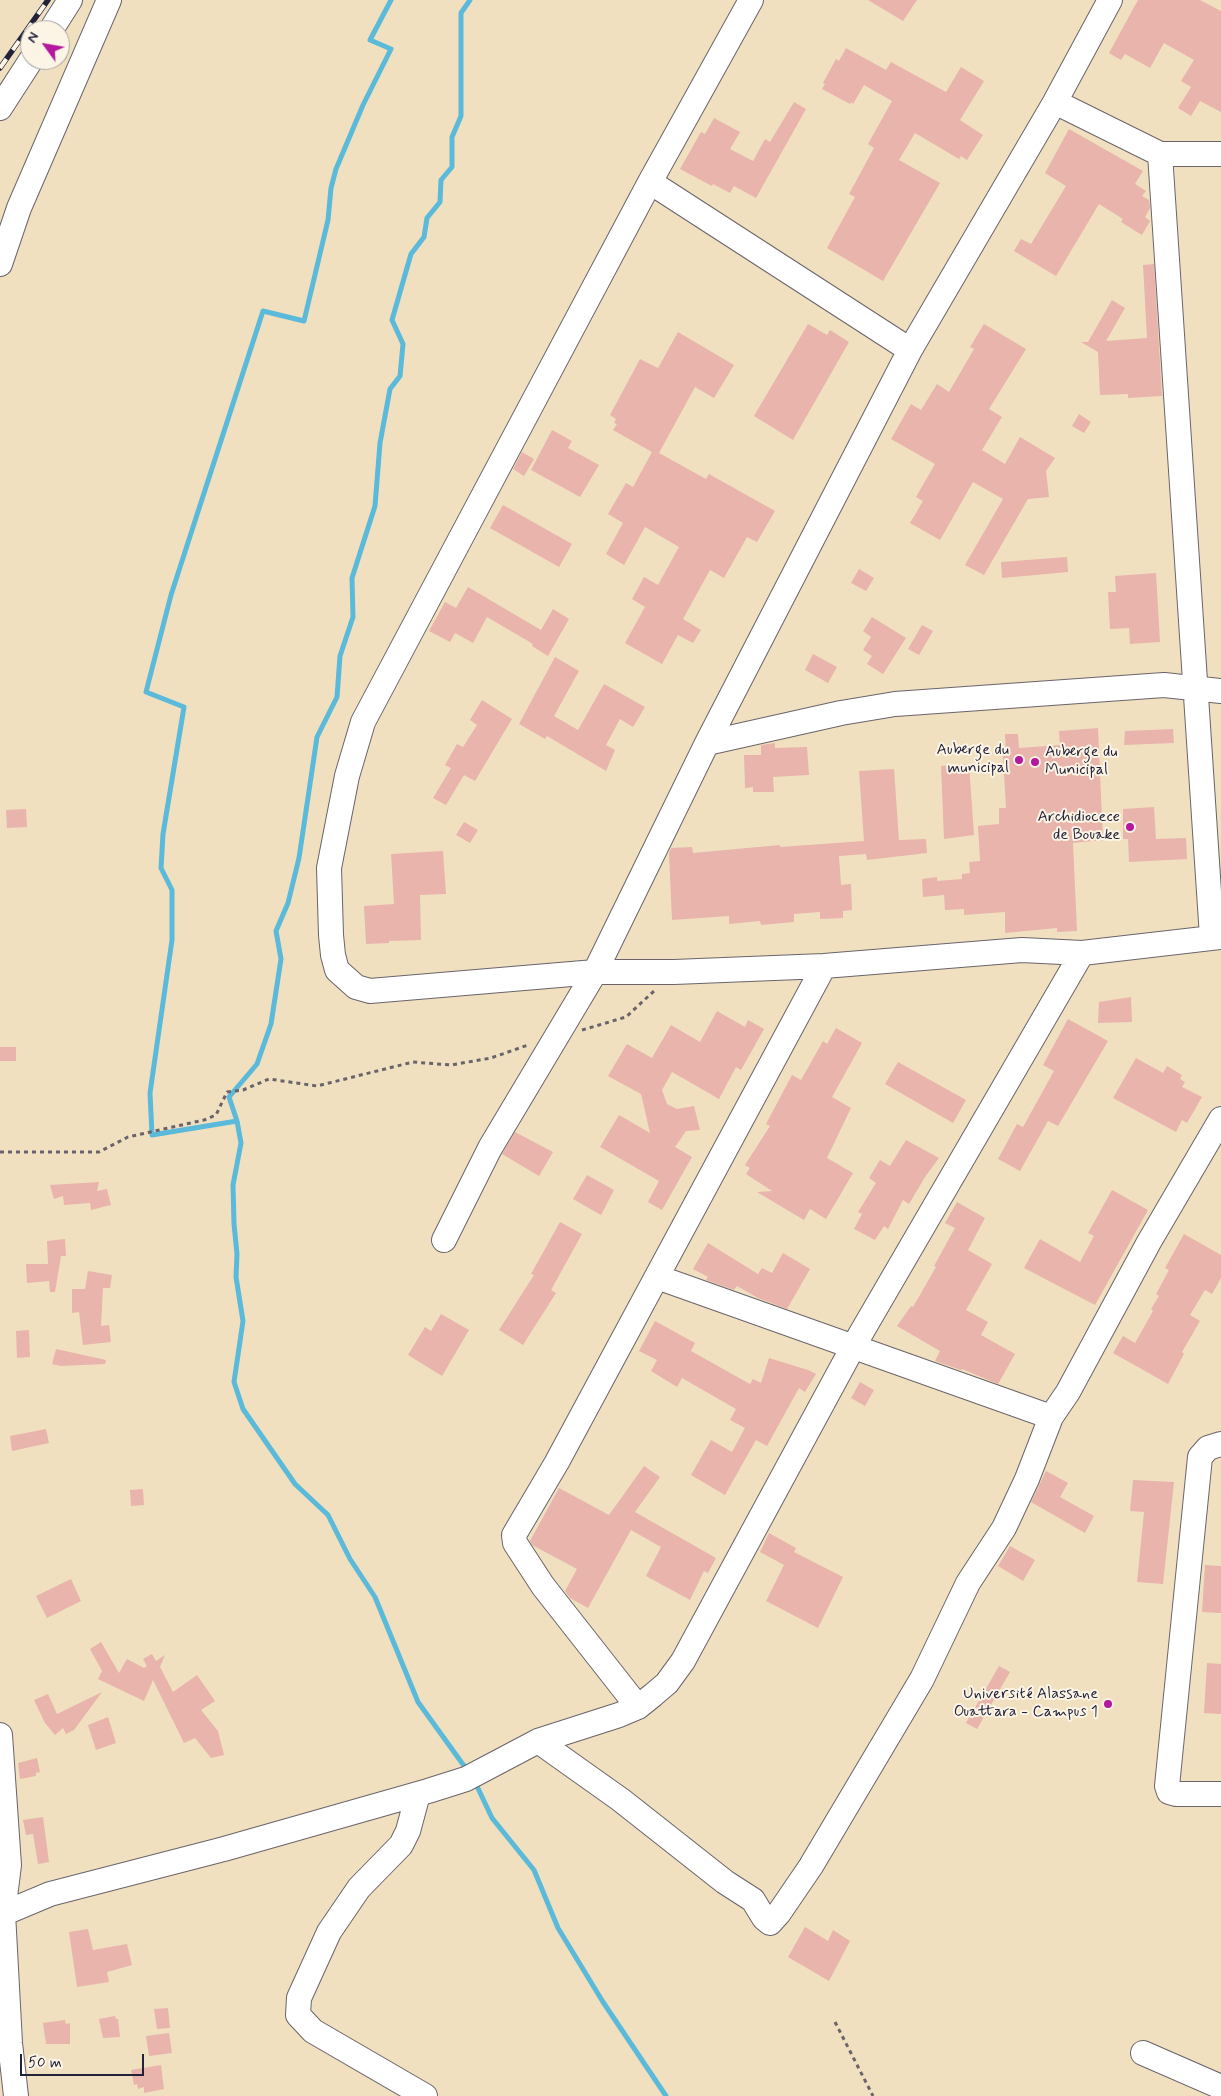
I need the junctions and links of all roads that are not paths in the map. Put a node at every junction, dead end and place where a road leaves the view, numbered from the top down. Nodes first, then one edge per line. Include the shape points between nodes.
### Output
1 (70, 0) edge
2 (109, 0) edge
3 (751, 0) edge
4 (1110, 0) edge
5 (57, 20) edge
6 (25, 70) edge
7 (1055, 102) junction
8 (0, 108) edge
9 (1160, 154) junction
10 (1221, 154) edge
11 (650, 182) junction
12 (0, 264) edge
13 (910, 350) junction
14 (1195, 689) junction
15 (1221, 691) edge
16 (707, 743) junction
17 (1217, 937) edge
18 (1082, 954) junction
19 (824, 966) junction
20 (595, 972) junction
21 (1221, 1119) edge
22 (444, 1240) dead end
23 (657, 1276) junction
24 (853, 1347) junction
25 (1051, 1417) junction
26 (1221, 1444) edge
27 (638, 1707) junction
28 (0, 1735) edge
29 (538, 1741) junction
30 (418, 1794) junction
31 (1221, 1794) edge
32 (2, 1914) edge
33 (1143, 2053) dead end
34 (1221, 2087) edge
35 (16, 2096) edge
36 (425, 2096) edge

1 - 5 street
2 - 12 street via 19,208
3 - 11 street
4 - 7 street
6 - 8 street
7 - 9 street
7 - 13 street
9 - 10 street
9 - 14 street
11 - 13 street
11 - 20 street via 363,722 346,776 329,868 333,955 338,970 356,987 370,990
13 - 16 street
14 - 15 street
14 - 16 street via 1164,685 895,704
14 - 17 street
16 - 20 street
17 - 18 street
18 - 19 street via 1022,950
18 - 24 street
19 - 20 street
19 - 23 street
20 - 22 street via 490,1148
21 - 25 street
23 - 24 street
23 - 27 street via 514,1535 515,1543 543,1586
24 - 25 street
24 - 27 street via 683,1661 667,1683
25 - 29 street via 1004,1528 968,1583 922,1679 811,1866 770,1923 753,1900 725,1882 622,1800
26 - 31 street via 1208,1448 1200,1457 1167,1786 1176,1794
27 - 29 street
28 - 32 street via 8,1865
29 - 30 street via 474,1775
30 - 32 street via 50,1894
30 - 36 street via 402,1845 359,1888 329,1932 299,1998 298,2015 313,2031
32 - 35 street
33 - 34 street

